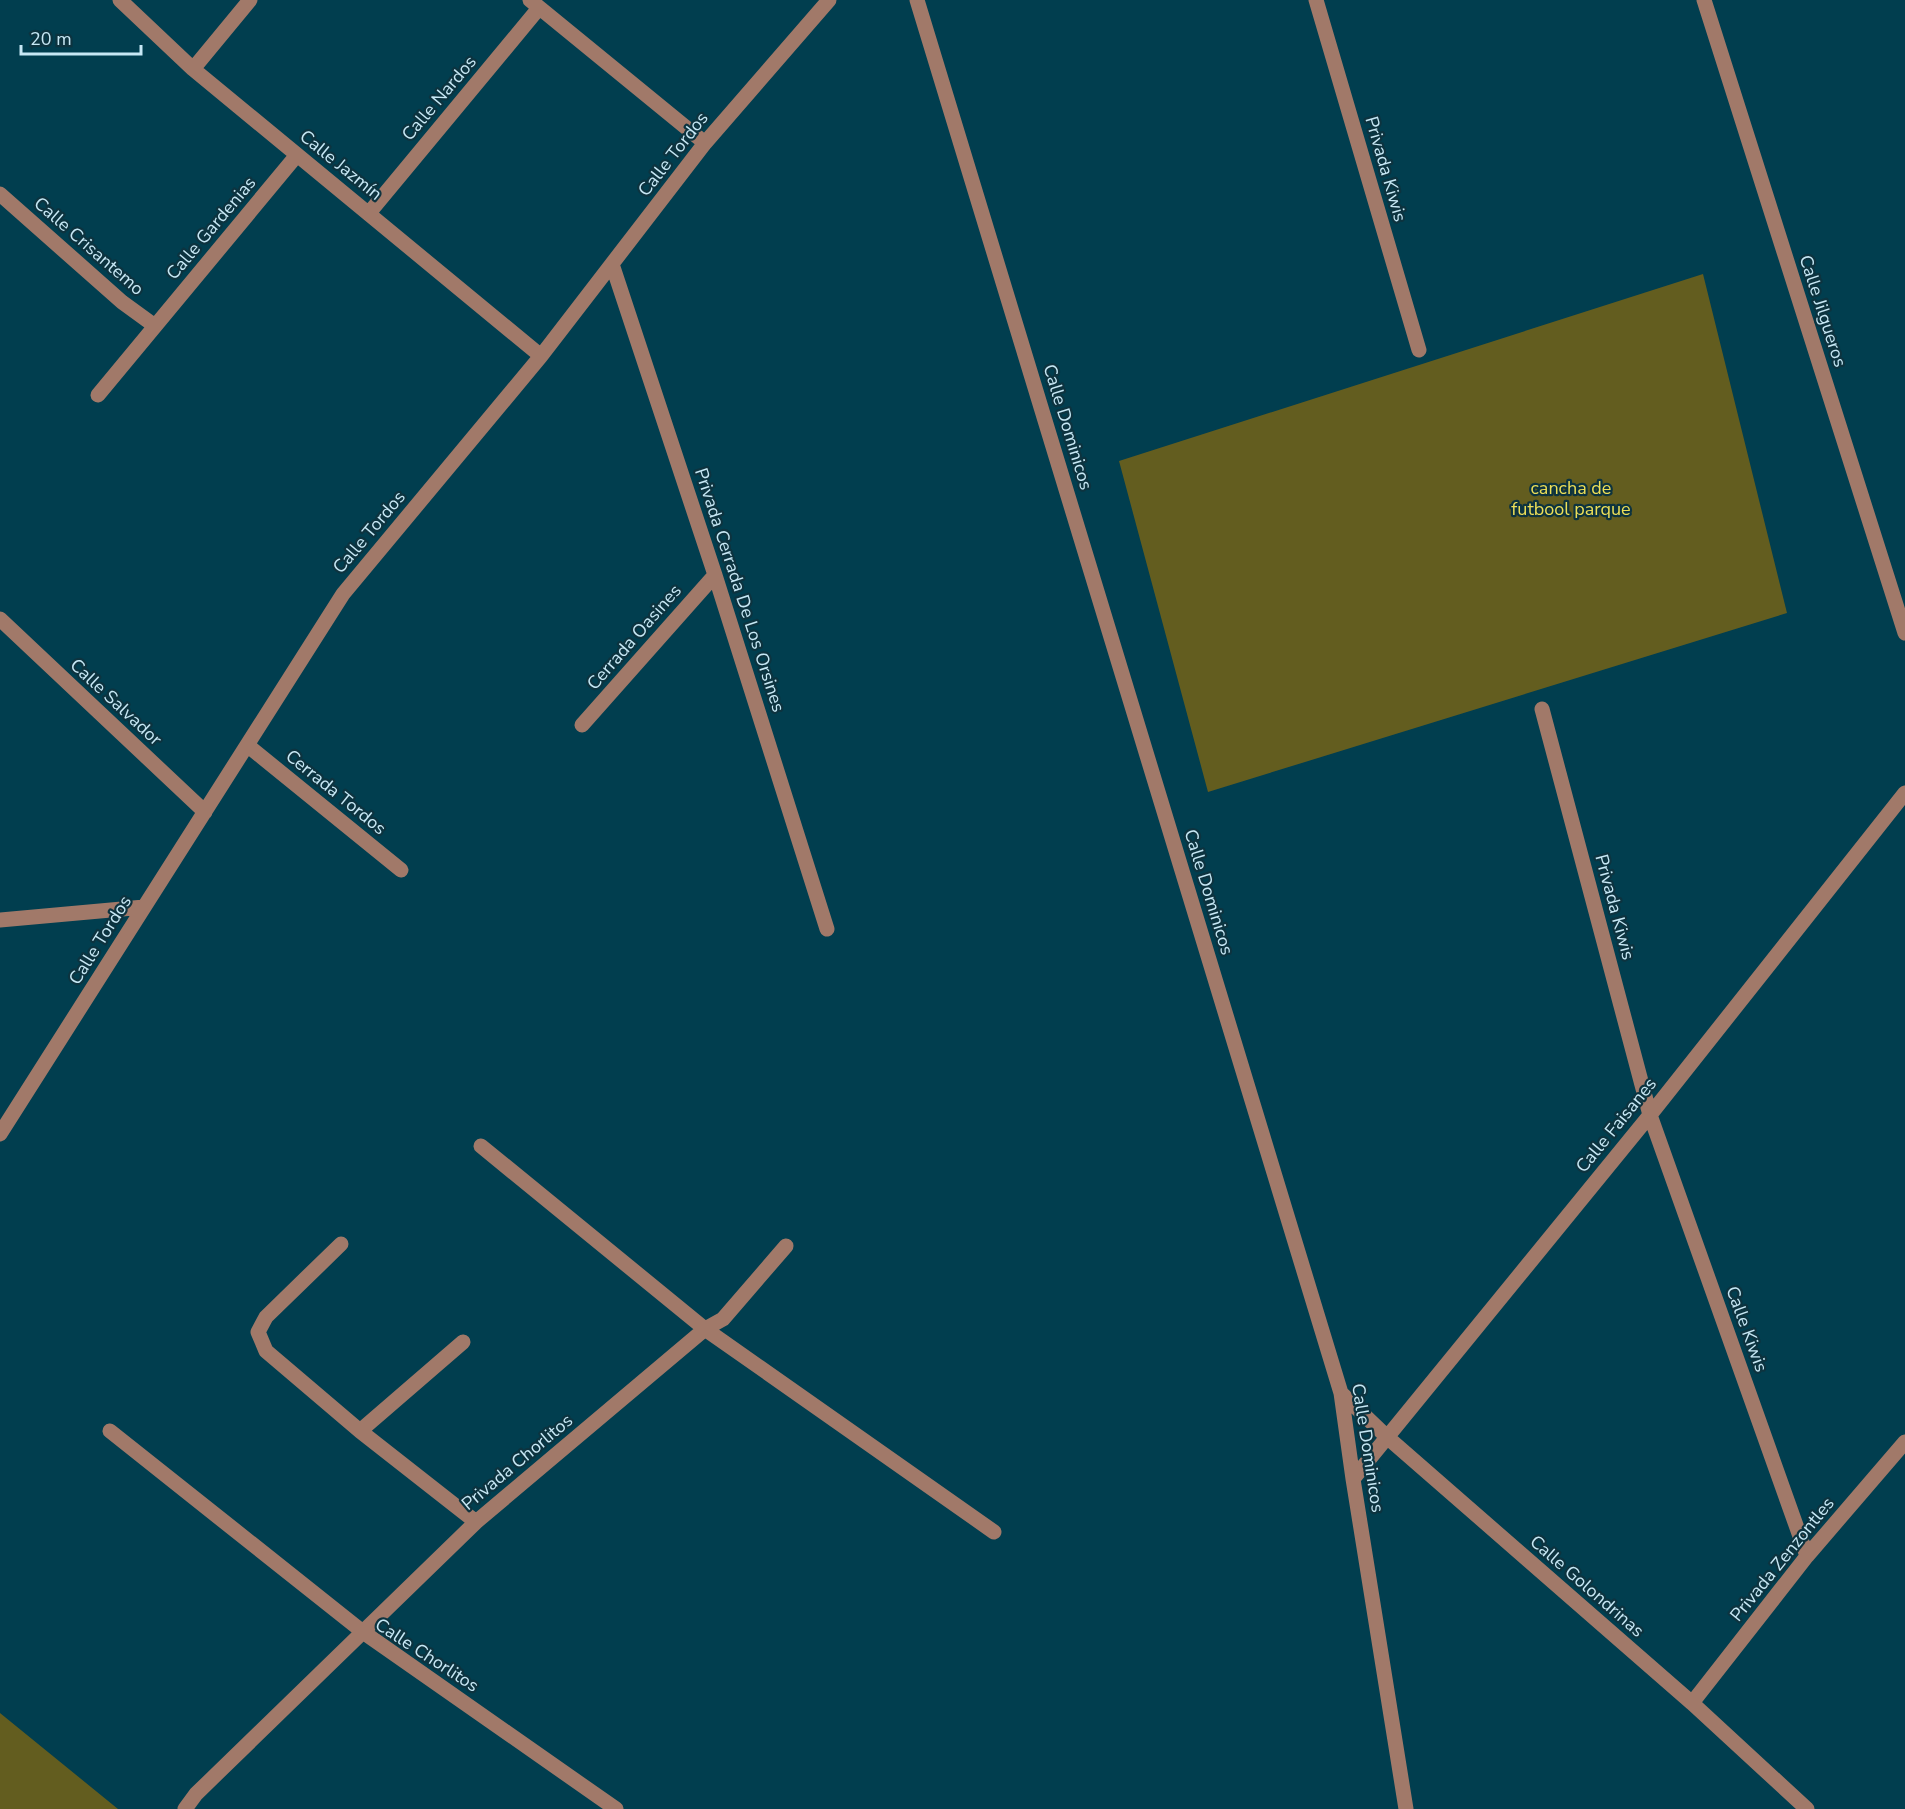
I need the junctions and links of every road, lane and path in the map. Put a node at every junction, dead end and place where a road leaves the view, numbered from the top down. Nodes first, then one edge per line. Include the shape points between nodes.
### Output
1 (120, 0) edge
2 (250, 0) edge
3 (829, 0) edge
4 (917, 0) edge
5 (1316, 0) edge
6 (1704, 0) edge
7 (535, 4) edge
8 (194, 69) junction
9 (705, 142) junction
10 (297, 155) junction
11 (0, 195) edge
12 (369, 213) junction
13 (612, 264) junction
14 (155, 326) junction
15 (1419, 350) dead end
16 (541, 356) junction
17 (98, 395) dead end
18 (715, 575) junction
19 (0, 620) edge
20 (1905, 633) edge
21 (1542, 709) dead end
22 (582, 725) dead end
23 (246, 745) junction
24 (1905, 793) edge
25 (205, 812) junction
26 (402, 870) dead end
27 (144, 907) junction
28 (0, 920) edge
29 (827, 929) dead end
30 (1650, 1115) junction
31 (0, 1134) edge
32 (481, 1146) dead end
33 (340, 1244) dead end
34 (786, 1246) dead end
35 (705, 1329) junction
36 (463, 1342) dead end
37 (1341, 1393) junction
38 (110, 1431) dead end
39 (360, 1431) junction
40 (1387, 1437) junction
41 (1905, 1442) edge
42 (1353, 1479) junction
43 (476, 1522) junction
44 (994, 1532) dead end
45 (1807, 1556) junction
46 (363, 1632) junction
47 (1692, 1703) junction
48 (185, 1809) edge
49 (616, 1809) edge
50 (1406, 1809) edge
51 (1806, 1809) edge

1 - 8 street, Calle Jazmín
2 - 8 street
3 - 9 street, Calle Tordos
4 - 37 street, Calle Dominicos
5 - 15 street, Privada Kiwis
6 - 20 street, Calle Jilgueros
7 - 9 street
7 - 12 street, Calle Nardos
8 - 10 street, Calle Jazmín
9 - 13 street, Calle Tordos
10 - 12 street, Calle Jazmín
10 - 14 street, Calle Gardenias
11 - 14 street, Calle Crisantemo
12 - 16 street, Calle Jazmín
13 - 16 street, Calle Tordos
13 - 18 street, Privada Cerrada De Los Orsines
14 - 17 street, Calle Gardenias
16 - 23 street, Calle Tordos via 343,594
18 - 22 street, Cerrada Oasines
18 - 29 street, Privada Cerrada De Los Orsines
19 - 25 street, Calle Salvador
21 - 30 street, Privada Kiwis
23 - 25 street, Calle Tordos
23 - 26 street, Cerrada Tordos
24 - 30 street, Calle Faisanes
25 - 27 street, Calle Tordos
27 - 28 street
27 - 31 street, Calle Tordos
30 - 40 street, Calle Faisanes
30 - 45 street, Calle Kiwis
32 - 35 street
33 - 39 street via 266,1317 258,1332 266,1351
34 - 35 street, Privada Chorlitos via 723,1319
35 - 43 street, Privada Chorlitos
35 - 44 street
36 - 39 street
37 - 40 street, Calle Golondrinas
37 - 42 street, Calle Dominicos
38 - 46 street
39 - 43 street
40 - 42 street, Calle Faisanes
40 - 47 street, Calle Golondrinas
41 - 45 street, Privada Zenzontles
42 - 50 street, Calle Dominicos
43 - 46 street, Privada Chorlitos
45 - 47 street, Privada Zenzontles
46 - 48 street, Calle Chorlitos
46 - 49 street, Calle Chorlitos
47 - 51 street, Calle Golondrinas

